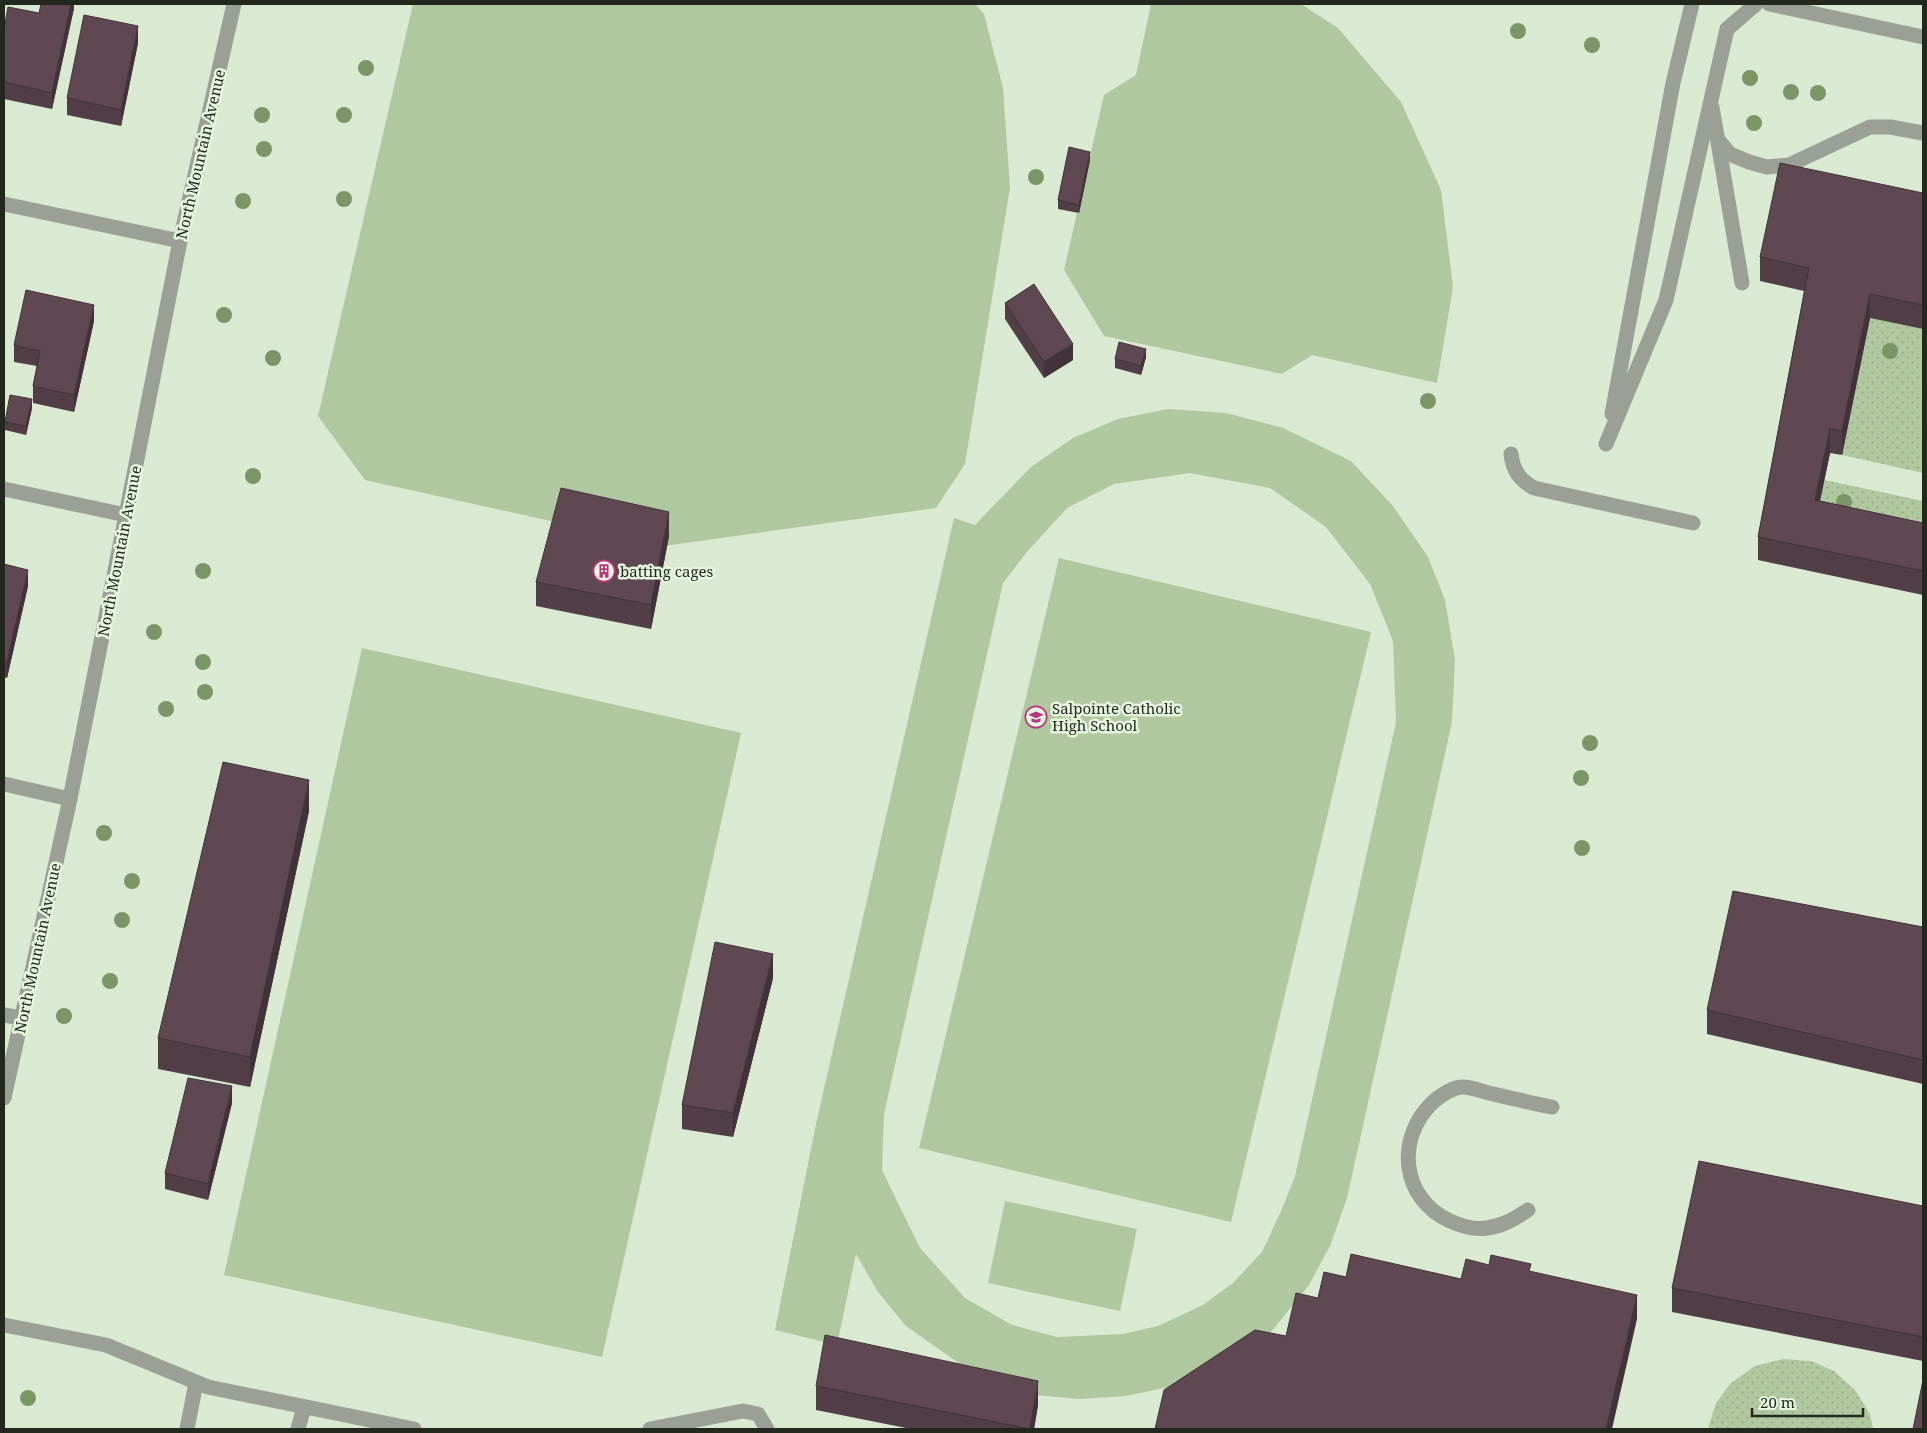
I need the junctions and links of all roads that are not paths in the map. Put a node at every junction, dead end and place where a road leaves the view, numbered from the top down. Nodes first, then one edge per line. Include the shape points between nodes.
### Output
1 (234, 4) edge
2 (1692, 4) edge
3 (1756, 4) edge
4 (1769, 4) edge
5 (1923, 36) edge
6 (1711, 101) junction
7 (1923, 133) edge
8 (1718, 141) junction
9 (4, 204) edge
10 (180, 241) junction
11 (1742, 283) dead end
12 (1511, 454) dead end
13 (4, 489) edge
14 (126, 515) junction
15 (1693, 523) dead end
16 (4, 784) edge
17 (70, 799) junction
18 (4, 1015) edge
19 (22, 1018) junction
20 (4, 1098) edge
21 (1552, 1107) dead end
22 (1528, 1210) dead end
23 (4, 1325) edge
24 (196, 1383) junction
25 (304, 1407) junction
26 (187, 1429) edge
27 (298, 1429) edge
28 (414, 1429) edge
29 (650, 1429) edge
30 (768, 1429) edge

1 - 10 street, North Mountain Avenue
2 - 6 street via 1673,83 1606,444 1666,300
3 - 6 street via 1727,30
4 - 5 street
6 - 8 street
7 - 8 street via 1890,126 1870,127 1789,165 1767,167 1730,154
8 - 11 street
9 - 10 street
10 - 14 street, North Mountain Avenue
12 - 15 street via 1517,475 1534,488
13 - 14 street
14 - 17 street, North Mountain Avenue
16 - 17 street
17 - 19 street, North Mountain Avenue
18 - 19 street
19 - 20 street, North Mountain Avenue
21 - 22 street via 1462,1087 1440,1096 1423,1112 1411,1133 1407,1157 1411,1180 1422,1200 1440,1217 1461,1226 1485,1229 1508,1223
23 - 24 street via 106,1345
24 - 25 street
24 - 26 street
25 - 27 street
25 - 28 street
29 - 30 street via 743,1411 758,1414

